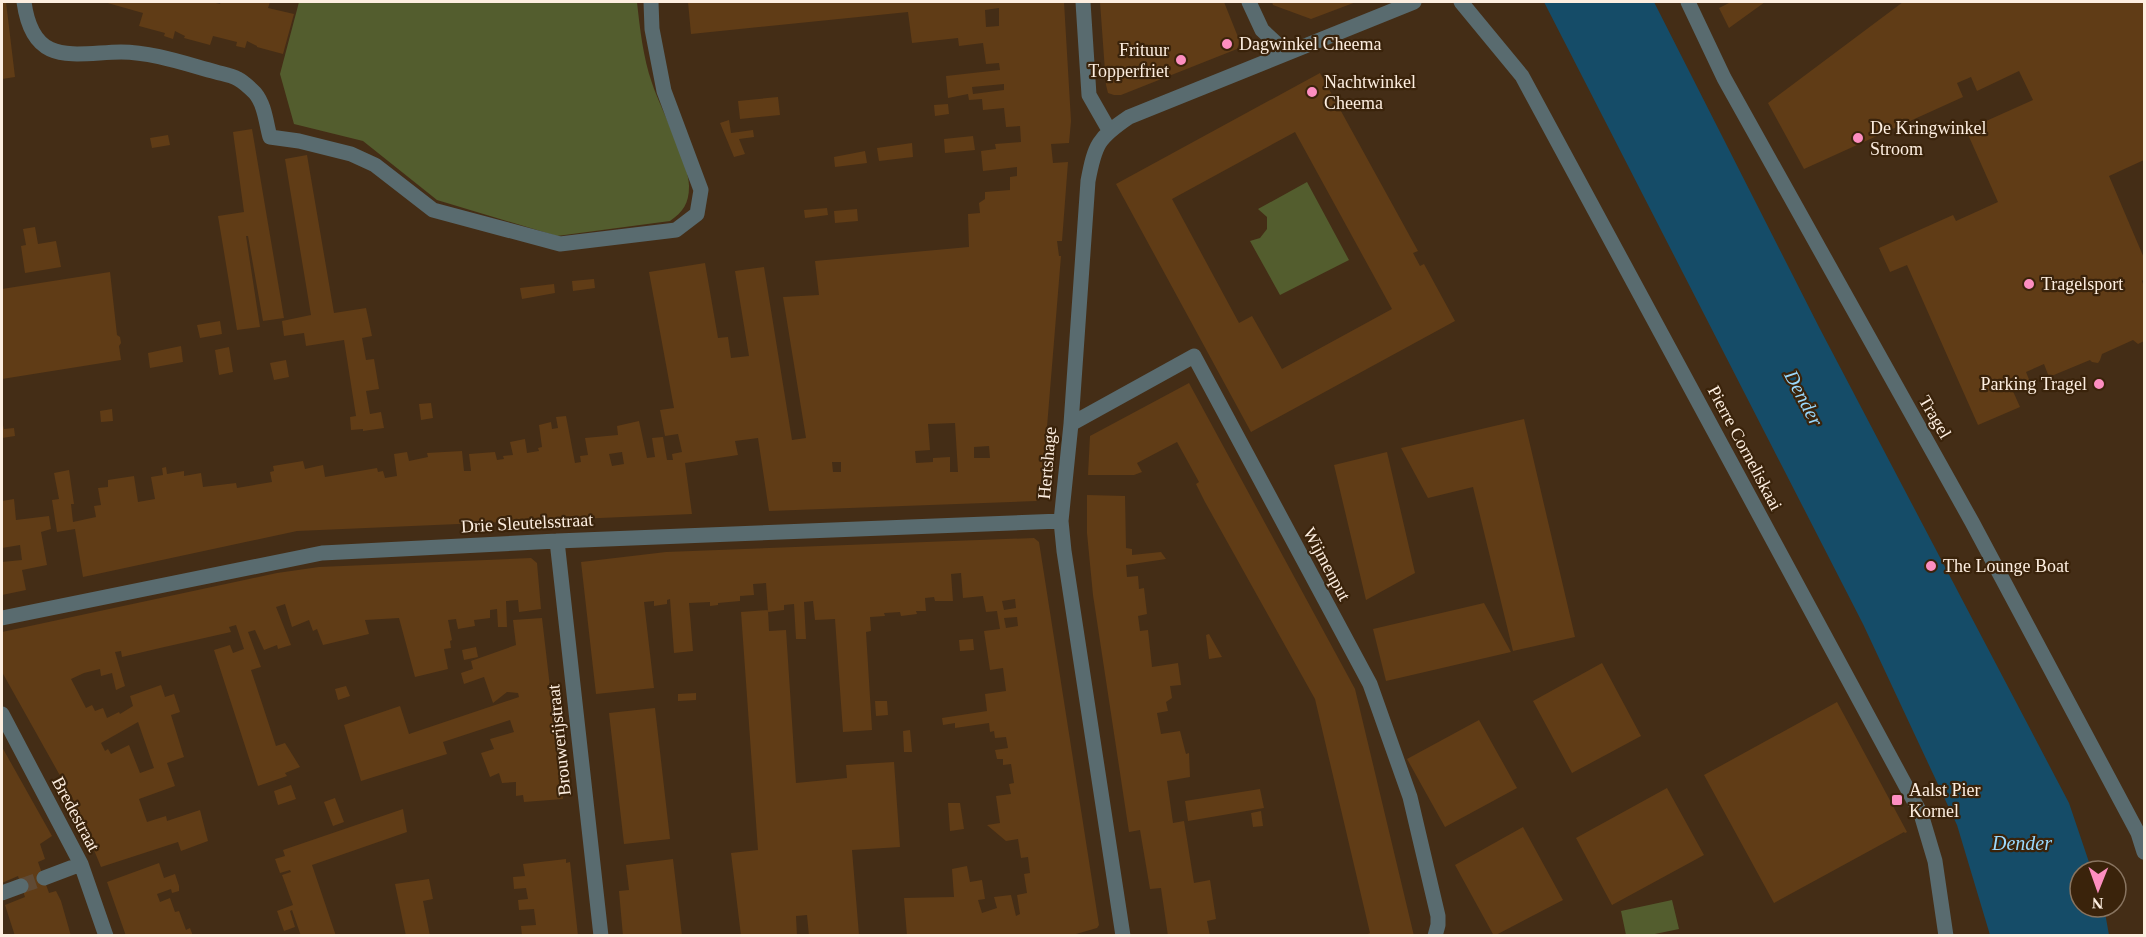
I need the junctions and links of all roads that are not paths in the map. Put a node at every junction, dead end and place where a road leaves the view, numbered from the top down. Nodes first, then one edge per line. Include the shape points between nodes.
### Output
1 (24, 2) edge
2 (651, 2) edge
3 (1083, 2) edge
4 (1249, 2) edge
5 (1413, 2) edge
6 (1461, 2) edge
7 (1688, 2) edge
8 (1281, 54) junction
9 (1109, 130) junction
10 (1071, 424) junction
11 (1061, 520) junction
12 (556, 541) junction
13 (2, 618) edge
14 (2, 714) edge
15 (2145, 852) edge
16 (81, 864) junction
17 (44, 878) tunnel mouth
18 (21, 886) tunnel mouth
19 (2, 893) edge
20 (106, 936) edge
21 (601, 936) edge
22 (1123, 936) edge
23 (1435, 936) edge
24 (1946, 936) edge

1 - 2 street via 26,21 33,34 53,50 69,55 140,54 238,79 261,102 270,137 351,154 375,165 433,210 560,244 676,230 697,214 701,190 664,91
3 - 9 street via 1089,95
4 - 8 street via 1262,30 1277,44
5 - 8 street
6 - 24 street, Pierre Corneliskaai via 1522,76 1921,814 1935,861
7 - 15 street, Tragel via 1724,78 1972,522
8 - 9 street via 1129,117
9 - 10 street, Hertshage via 1093,155 1088,181
10 - 11 street, Hertshage
10 - 23 street, Wijmenput via 1194,356 1370,684 1410,797 1438,916
11 - 12 street, Drie Sleutelsstraat
11 - 22 street, Hertshage
12 - 13 street, Drie Sleutelsstraat via 322,553
12 - 21 street, Brouwerijstraat
14 - 16 street, Bredestraat
16 - 17 street
16 - 20 street, Bredestraat
18 - 19 street

